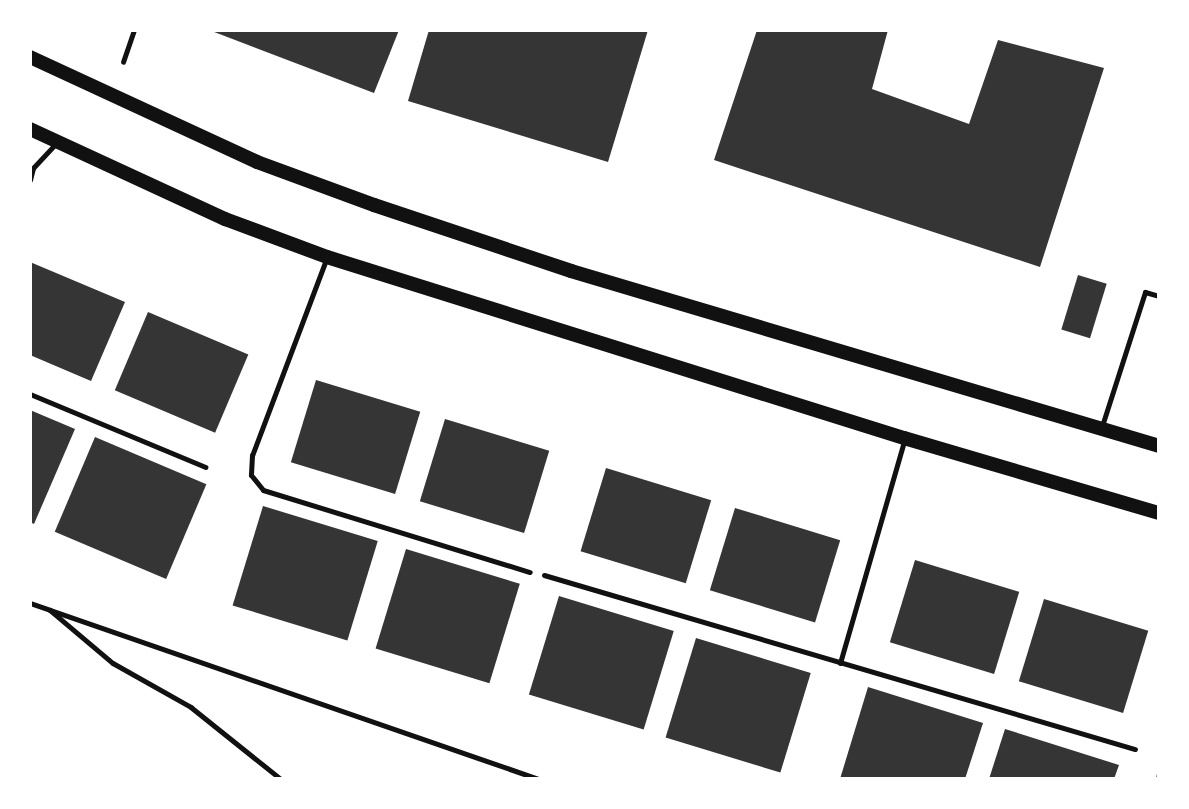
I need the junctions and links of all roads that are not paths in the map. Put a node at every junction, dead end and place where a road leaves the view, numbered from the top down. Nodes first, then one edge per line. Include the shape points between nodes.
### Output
1 (30, 57) edge
2 (30, 129) edge
3 (57, 142) junction
4 (30, 180) edge
5 (327, 257) junction
6 (1159, 296) edge
7 (30, 394) edge
8 (1101, 429) junction
9 (904, 438) junction
10 (1159, 446) edge
11 (205, 467) dead end
12 (1159, 513) edge
13 (530, 572) dead end
14 (544, 575) dead end
15 (840, 663) junction
16 (1135, 750) dead end

1 - 8 main road via 257,162 374,205 572,271
2 - 3 main road
3 - 4 lane via 33,168
3 - 5 main road via 225,219
5 - 9 main road
5 - 13 lane via 252,455 251,475 263,490
6 - 8 lane via 1145,292
7 - 11 lane
8 - 10 main road
9 - 12 main road
9 - 15 lane
14 - 15 lane
15 - 16 lane

